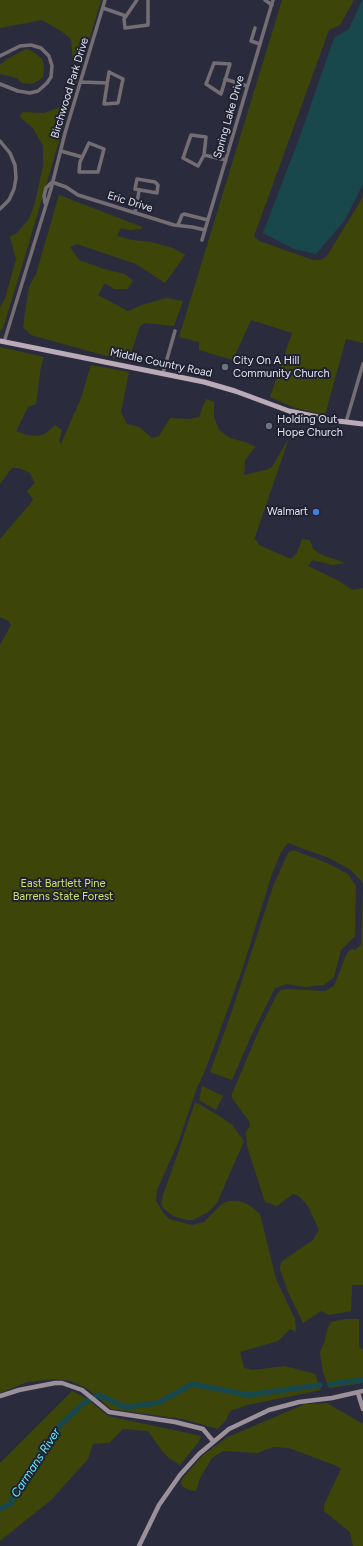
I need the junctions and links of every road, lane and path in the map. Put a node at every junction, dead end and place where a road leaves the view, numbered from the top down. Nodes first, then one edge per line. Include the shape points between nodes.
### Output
1 (105, 0) edge
2 (137, 0) edge
3 (148, 0) edge
4 (266, 0) edge
5 (273, 0) edge
6 (272, 5) junction
7 (103, 8) junction
8 (126, 16) junction
9 (255, 28) dead end
10 (260, 44) junction
11 (0, 56) edge
12 (226, 79) junction
13 (81, 82) junction
14 (107, 83) junction
15 (0, 84) edge
16 (247, 86) junction
17 (1, 143) edge
18 (61, 151) junction
19 (204, 155) junction
20 (82, 157) junction
21 (226, 160) junction
22 (52, 182) junction
23 (139, 191) junction
24 (0, 208) edge
25 (135, 213) junction
26 (208, 220) junction
27 (178, 225) junction
28 (205, 230) junction
29 (202, 240) dead end
30 (175, 331) dead end
31 (2, 341) edge
32 (363, 364) edge
33 (163, 373) junction
34 (346, 422) junction
35 (363, 424) edge
36 (360, 1392) edge
37 (0, 1396) edge
38 (363, 1409) edge
39 (213, 1441) junction
40 (139, 1546) edge

1 - 7 street, Birchwood Park Drive
2 - 8 street
3 - 8 street via 148,25 125,28
4 - 6 street
5 - 6 street, Spring Lake Drive
6 - 10 street, Spring Lake Drive
7 - 8 street
7 - 13 street, Birchwood Park Drive
9 - 10 street via 251,41
10 - 16 street, Spring Lake Drive
11 - 15 street via 20,46 31,45 41,48 49,56 52,66 51,77 38,91 18,91
12 - 12 street via 230,64 214,63 206,84 221,94
12 - 16 street
13 - 14 street
13 - 18 street, Birchwood Park Drive
14 - 14 street via 104,104 118,103 123,79 109,72
16 - 21 street, Spring Lake Drive
17 - 24 street via 10,153 15,165 16,178 9,200
18 - 20 street
18 - 22 street, Birchwood Park Drive
19 - 19 street via 206,137 191,135 183,158 198,166
19 - 21 street
20 - 20 street via 80,172 98,172 104,149 89,143
21 - 26 street, Spring Lake Drive
22 - 25 street, Eric Drive via 78,195
22 - 31 street, Birchwood Park Drive via 52,192
23 - 23 street via 157,193 158,184 137,179 135,189
23 - 25 street
25 - 27 street, Eric Drive
26 - 27 street via 184,214
26 - 28 street, Spring Lake Drive
27 - 28 street, Eric Drive
28 - 29 street, Spring Lake Drive
30 - 33 street
31 - 33 main road, Middle Country Road
32 - 34 street
33 - 34 main road, Middle Country Road via 220,386 289,411
34 - 35 main road, Middle Country Road
36 - 38 main road
36 - 39 main road via 299,1402 269,1410 229,1429
37 - 39 main road via 62,1383 82,1390 109,1412 203,1429
39 - 40 main road via 188,1465 170,1488

